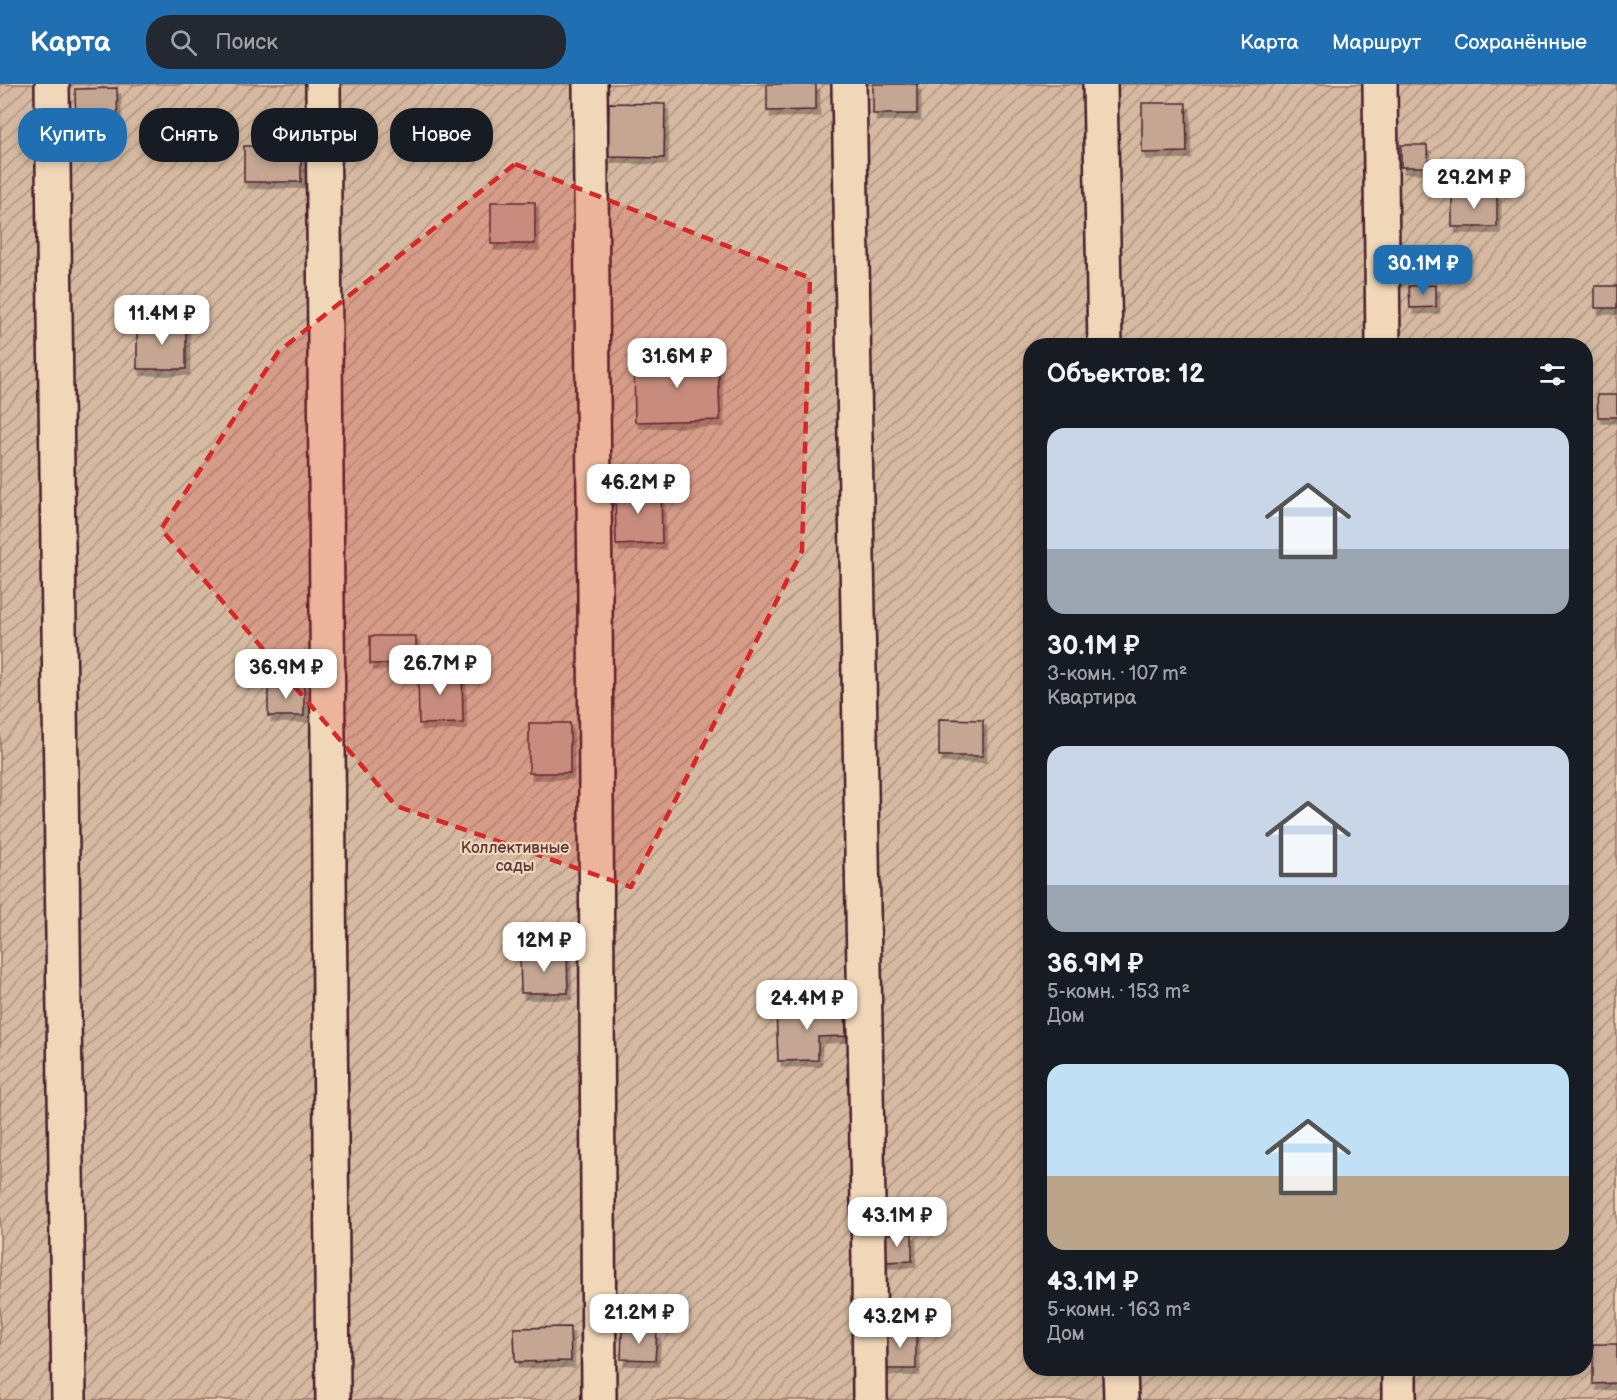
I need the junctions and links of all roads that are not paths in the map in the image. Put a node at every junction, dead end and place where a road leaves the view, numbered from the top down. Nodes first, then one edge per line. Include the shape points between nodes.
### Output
1 (52, 84) edge
2 (323, 84) edge
3 (590, 84) edge
4 (849, 84) edge
5 (1101, 84) edge
6 (1380, 84) edge
7 (1105, 338) edge
8 (1383, 338) edge
9 (1120, 1376) edge
10 (1399, 1376) edge
11 (69, 1400) edge
12 (333, 1400) edge
13 (599, 1400) edge
14 (870, 1400) edge
15 (1121, 1400) edge
16 (1399, 1400) edge

1 - 11 lane
2 - 12 lane
3 - 13 lane
4 - 14 lane
5 - 7 lane
6 - 8 lane
9 - 15 lane
10 - 16 lane

